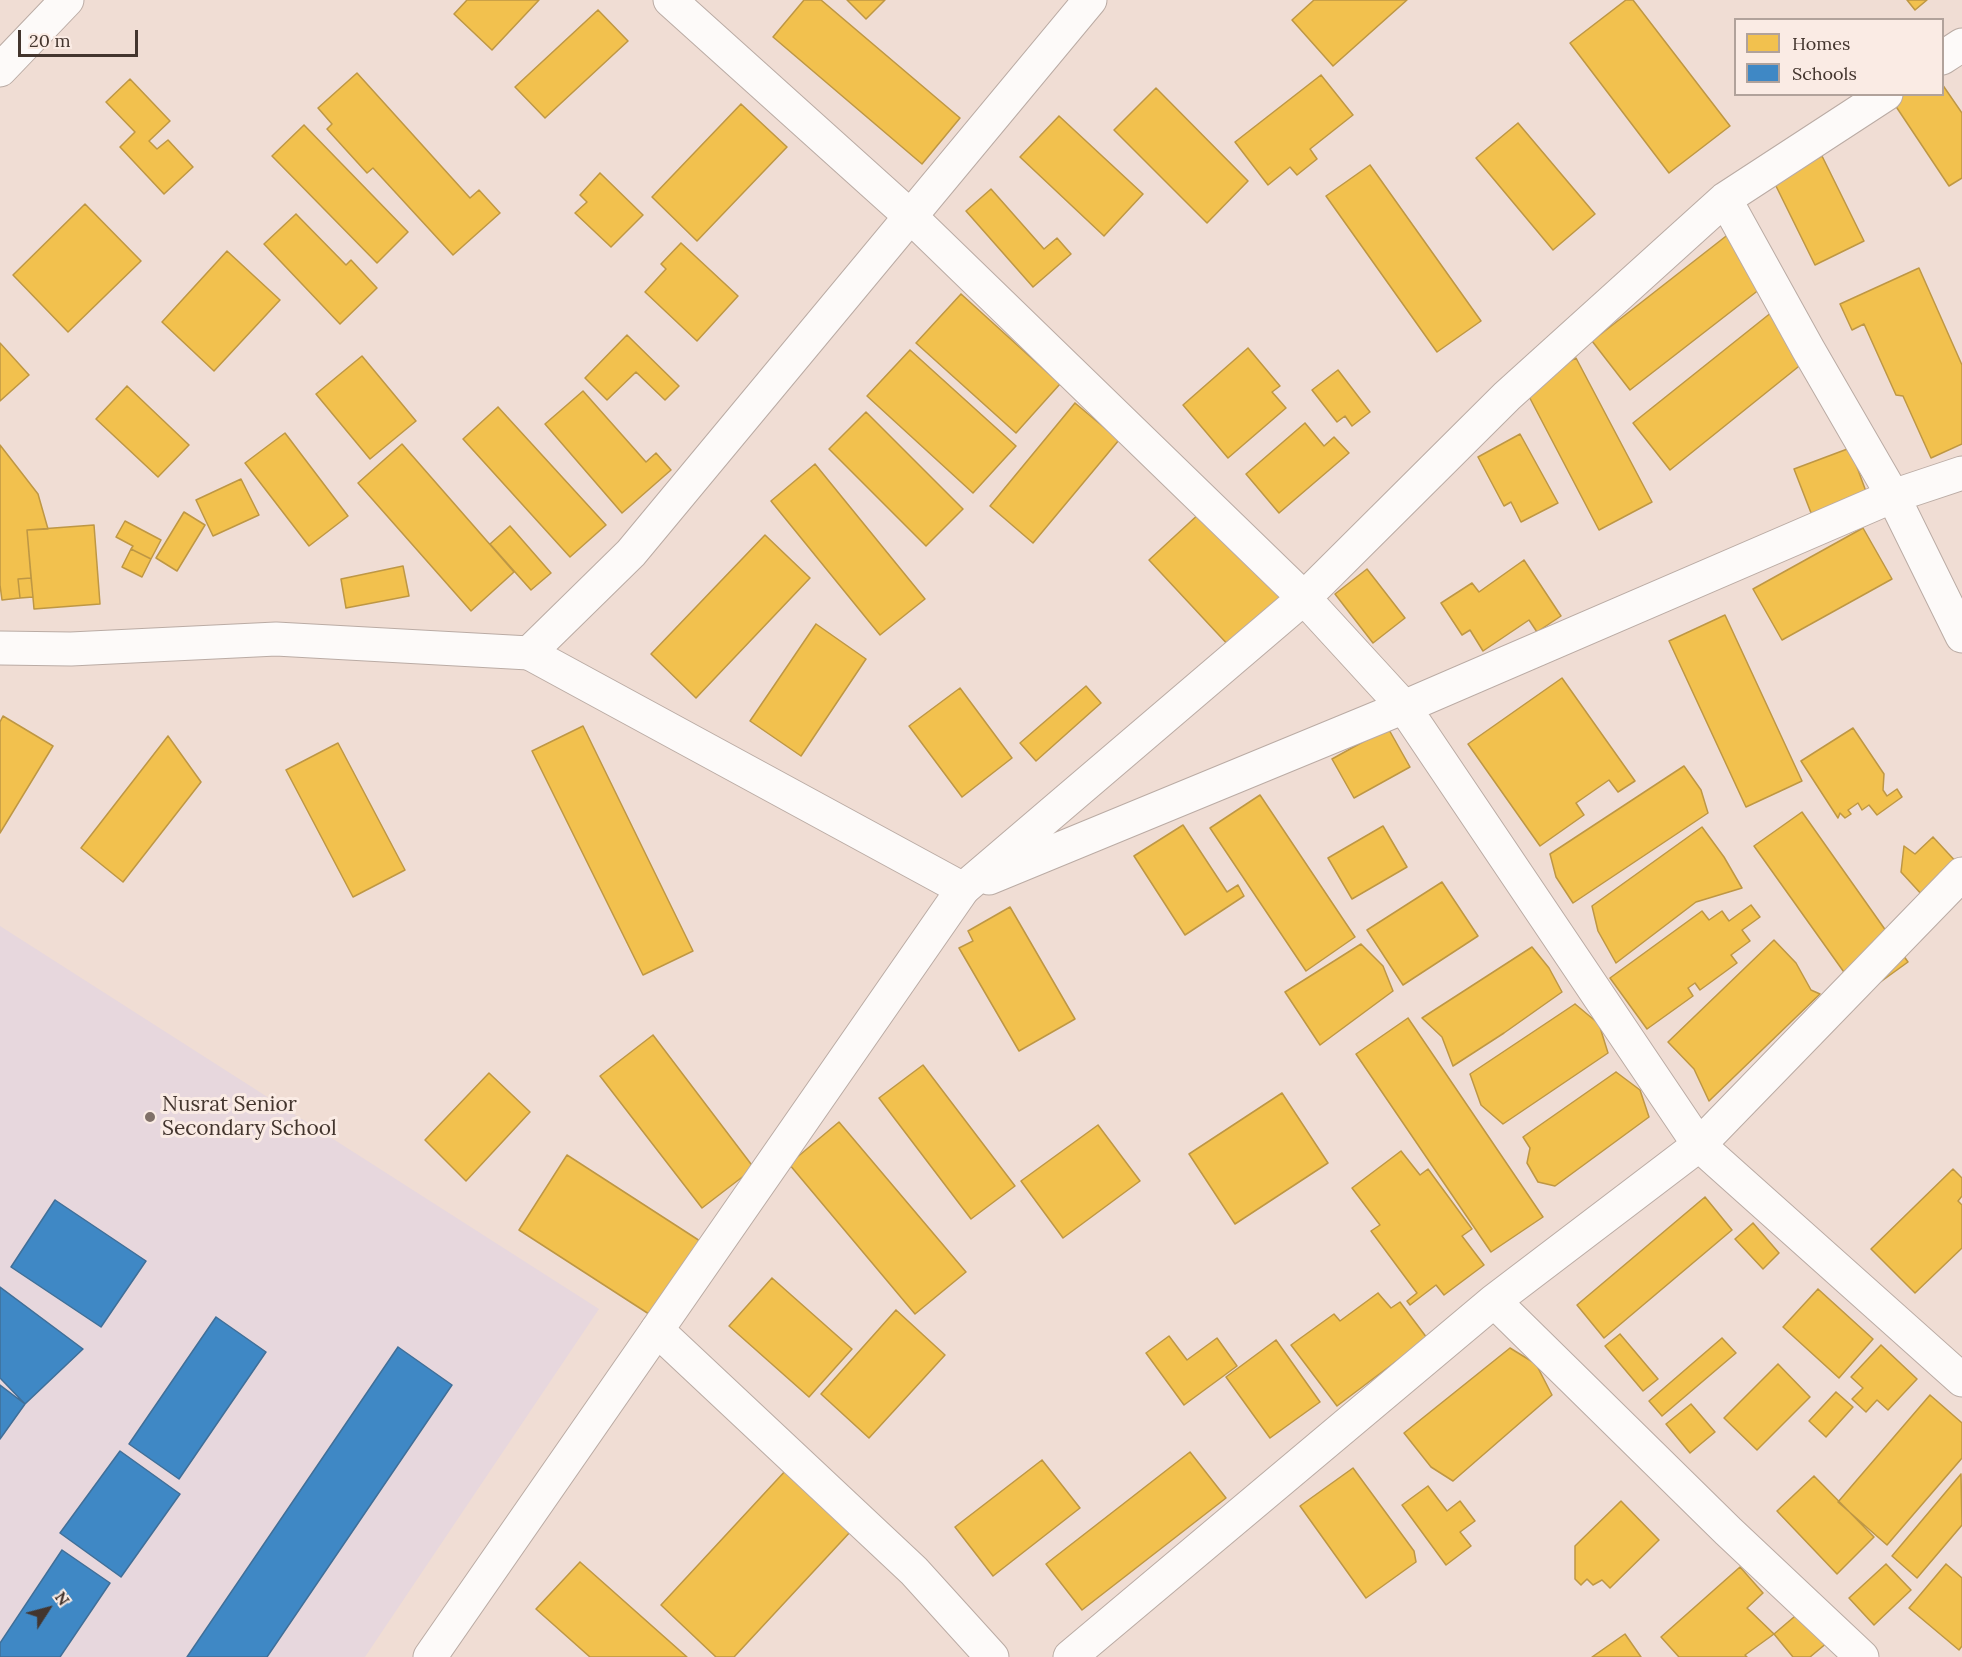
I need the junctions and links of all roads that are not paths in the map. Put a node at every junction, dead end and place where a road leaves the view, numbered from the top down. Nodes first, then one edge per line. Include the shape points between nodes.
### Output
1 (67, 0) edge
2 (670, 0) edge
3 (1090, 0) edge
4 (1962, 45) edge
5 (1944, 57) edge
6 (0, 70) edge
7 (1883, 96) edge
8 (1725, 199) junction
9 (910, 216) junction
10 (1962, 473) edge
11 (1893, 496) junction
12 (1304, 598) junction
13 (1962, 636) edge
14 (0, 648) edge
15 (529, 653) junction
16 (1404, 707) junction
17 (1962, 874) edge
18 (963, 889) junction
19 (1699, 1145) junction
20 (1494, 1301) junction
21 (657, 1330) junction
22 (1962, 1380) edge
23 (430, 1657) edge
24 (992, 1657) edge
25 (1070, 1657) edge
26 (1862, 1657) edge

1 - 6 street
2 - 9 street
3 - 9 street
4 - 5 street
7 - 8 street
8 - 11 street
8 - 12 street via 1507,396
9 - 12 street
9 - 15 street via 631,553
10 - 11 street
11 - 13 street
11 - 16 street
12 - 16 street
12 - 18 street
14 - 15 street via 71,649 276,639
15 - 18 street
16 - 18 street
16 - 19 street
17 - 19 street
18 - 21 street
19 - 20 street
19 - 22 street
20 - 25 street
20 - 26 street
21 - 23 street
21 - 24 street via 914,1571

